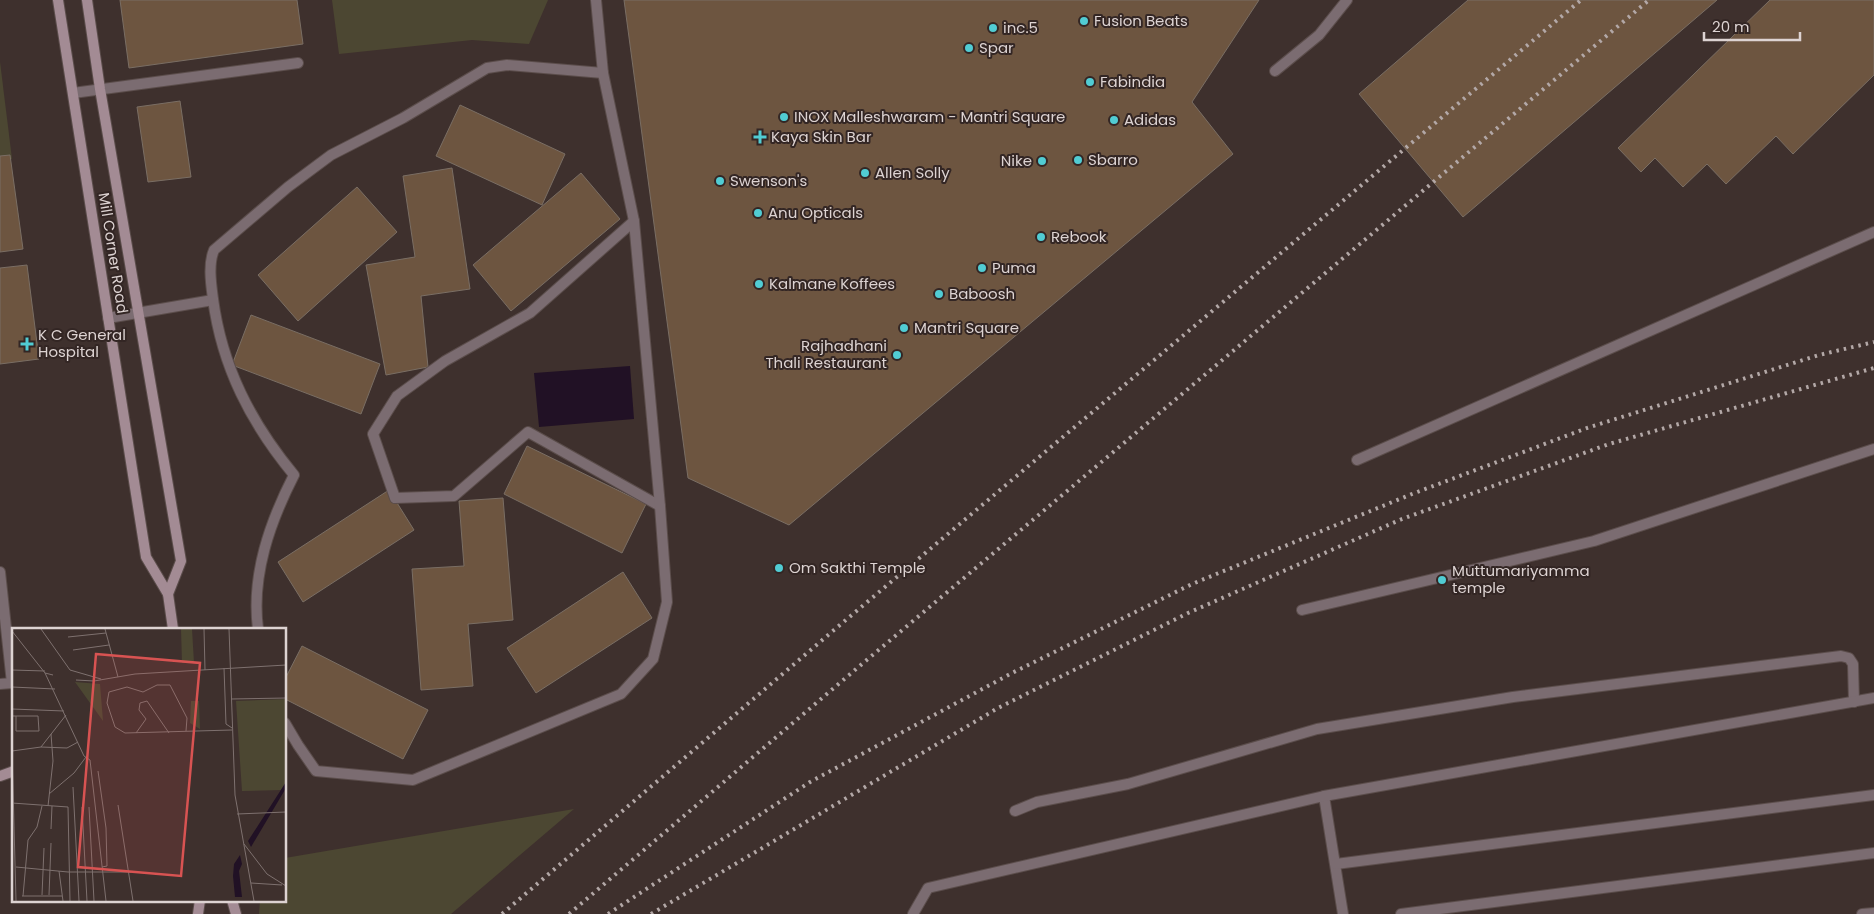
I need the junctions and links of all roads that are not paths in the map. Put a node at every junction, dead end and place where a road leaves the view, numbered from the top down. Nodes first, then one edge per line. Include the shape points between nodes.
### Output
1 (58, 0) edge
2 (87, 0) edge
3 (596, 0) edge
4 (1347, 0) edge
5 (298, 62) dead end
6 (1275, 71) dead end
7 (603, 74) junction
8 (100, 89) junction
9 (73, 93) junction
10 (634, 221) junction
11 (1874, 232) edge
12 (213, 300) junction
13 (139, 312) junction
14 (108, 318) junction
15 (1874, 449) edge
16 (1357, 460) dead end
17 (660, 506) junction
18 (0, 572) edge
19 (168, 594) junction
20 (1302, 610) dead end
21 (173, 628) edge
22 (258, 628) edge
23 (0, 684) edge
24 (1874, 698) edge
25 (1854, 702) junction
26 (286, 725) edge
27 (12, 772) edge
28 (0, 776) edge
29 (1874, 795) edge
30 (1324, 796) junction
31 (1015, 810) dead end
32 (1874, 852) edge
33 (1336, 864) junction
34 (1874, 912) edge
35 (913, 914) edge
36 (1343, 914) edge
37 (1401, 914) edge
38 (1862, 914) edge

1 - 9 main road, Mill Corner Road
2 - 8 main road, Mill Corner Road
3 - 7 street
4 - 6 street via 1319,36
5 - 8 street
7 - 10 street
7 - 12 street via 507,65 487,68 403,118 331,155 214,250 211,256
8 - 9 street
8 - 13 main road, Mill Corner Road
9 - 14 main road, Mill Corner Road
10 - 17 street
10 - 17 street via 530,313 445,361 397,396 373,434 395,498 454,496 528,432
11 - 16 street
12 - 13 street
12 - 22 street via 225,357 238,390 258,427 294,475 272,524 261,562
13 - 14 street
13 - 19 main road, Mill Corner Road via 181,561
14 - 19 main road, Mill Corner Road via 146,556
15 - 20 street via 1594,541
17 - 26 street via 667,602 653,659 621,694 412,780 316,771
18 - 23 street via 12,683
19 - 21 main road, Mill Corner Road
24 - 25 street
25 - 30 street
25 - 31 street via 1853,664 1849,658 1841,656 1513,697 1317,729 1128,784 1037,802
27 - 28 main road
29 - 33 street
30 - 33 street
30 - 35 street via 928,888
32 - 37 street
33 - 36 street
34 - 38 street

